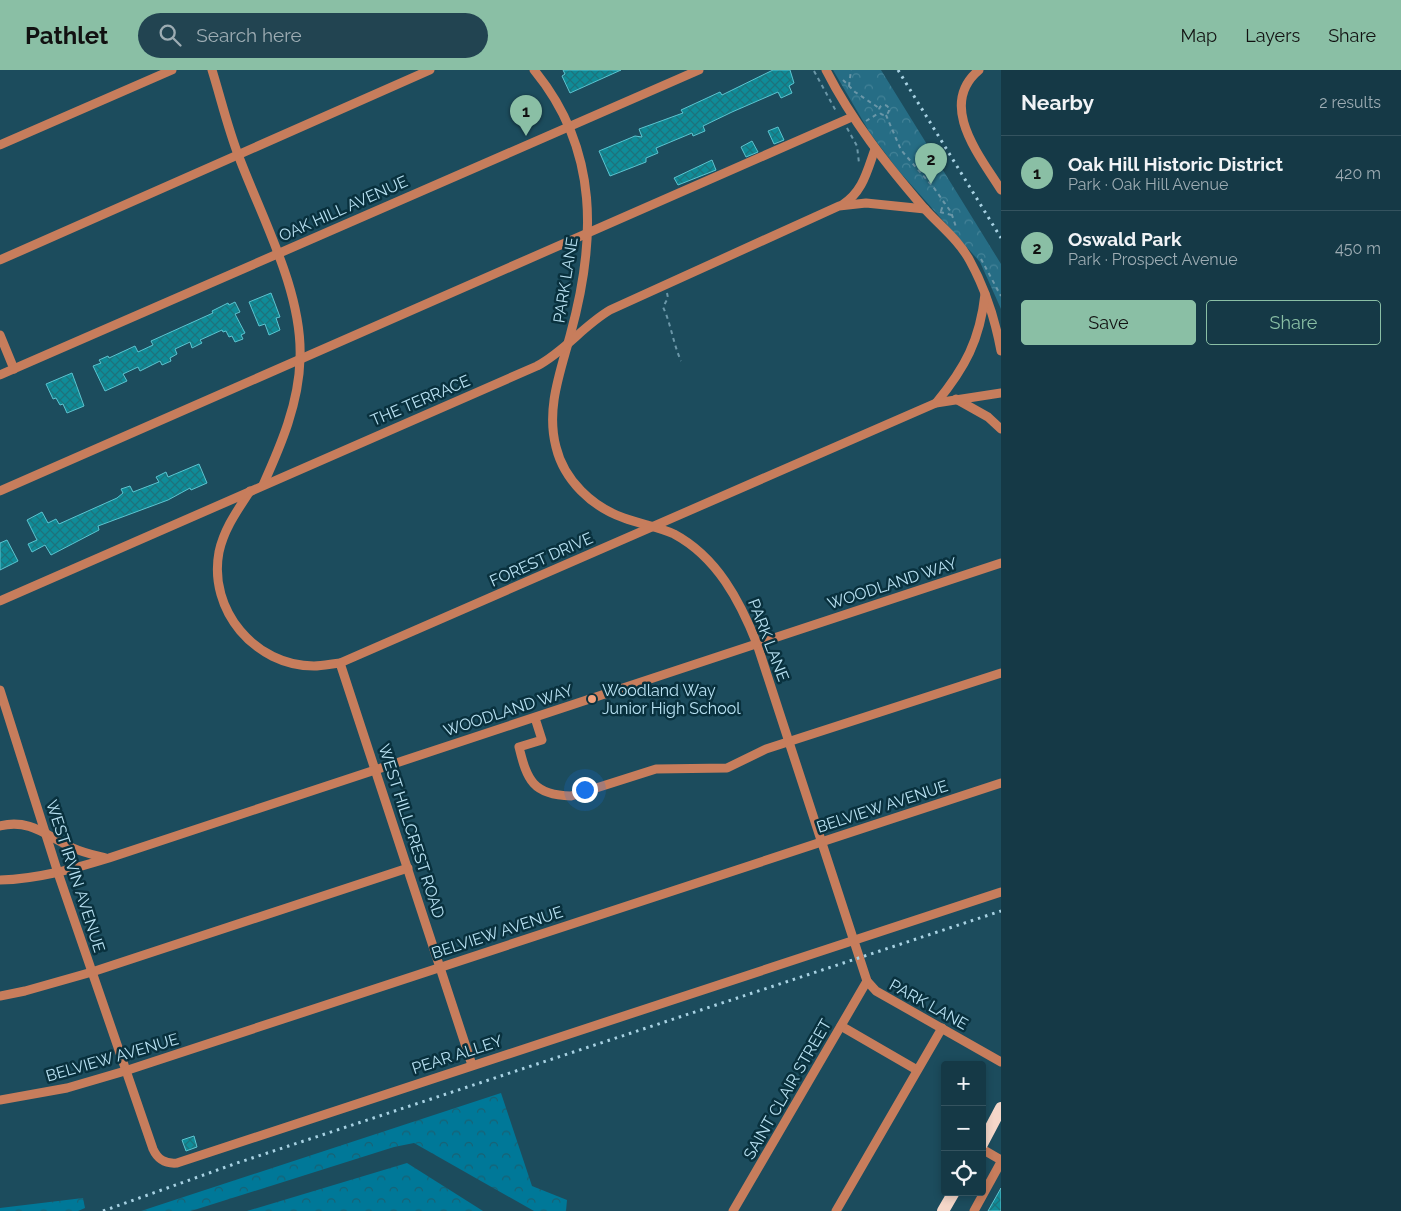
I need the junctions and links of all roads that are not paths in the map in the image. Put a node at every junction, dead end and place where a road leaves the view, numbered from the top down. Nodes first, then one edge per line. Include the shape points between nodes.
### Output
1 (172, 70) edge
2 (212, 70) edge
3 (430, 70) edge
4 (534, 70) edge
5 (699, 70) edge
6 (826, 70) edge
7 (979, 70) edge
8 (852, 116) junction
9 (567, 127) junction
10 (0, 145) edge
11 (875, 149) junction
12 (238, 154) junction
13 (1001, 190) edge
14 (839, 206) junction
15 (925, 209) junction
16 (588, 232) junction
17 (276, 253) junction
18 (0, 260) edge
19 (985, 291) junction
20 (0, 335) edge
21 (568, 344) junction
22 (1001, 351) edge
23 (300, 359) junction
24 (14, 369) junction
25 (0, 375) edge
26 (1001, 393) edge
27 (956, 399) junction
28 (936, 403) junction
29 (1001, 429) edge
30 (262, 485) junction
31 (0, 491) edge
32 (250, 491) junction
33 (651, 527) junction
34 (1001, 563) edge
35 (2, 600) edge
36 (0, 610) edge
37 (757, 644) junction
38 (340, 663) junction
39 (1001, 673) edge
40 (0, 690) edge
41 (535, 718) junction
42 (789, 743) junction
43 (376, 769) junction
44 (1001, 782) edge
45 (0, 826) edge
46 (45, 832) junction
47 (820, 841) junction
48 (109, 858) junction
49 (408, 868) junction
50 (58, 873) junction
51 (0, 880) edge
52 (1001, 892) edge
53 (855, 941) junction
54 (441, 967) junction
55 (92, 972) junction
56 (867, 981) junction
57 (0, 996) edge
58 (841, 1026) junction
59 (942, 1028) junction
60 (1001, 1062) edge
61 (472, 1065) junction
62 (917, 1070) junction
63 (125, 1071) junction
64 (0, 1100) edge
65 (1001, 1108) edge
66 (986, 1136) edge
67 (985, 1151) edge
68 (1001, 1161) edge
69 (952, 1196) edge
70 (733, 1211) edge
71 (836, 1211) edge
72 (943, 1211) edge
73 (974, 1211) edge

1 - 10 street
2 - 12 street
3 - 12 street
4 - 9 street, PARK LANE via 555,100
5 - 9 street, OAK HILL AVENUE
6 - 8 street
7 - 13 street via 966,86 962,119 967,135
8 - 11 street
8 - 16 street
9 - 16 street, PARK LANE via 586,178
9 - 17 street, OAK HILL AVENUE
11 - 14 street, THE TERRACE via 861,187 855,196
11 - 15 street
12 - 17 street
12 - 18 street
14 - 15 street, THE TERRACE via 866,203
14 - 21 street, THE TERRACE via 600,315
15 - 19 street via 959,244
16 - 21 street, PARK LANE via 579,302
16 - 23 street
17 - 23 street via 293,298 299,325
17 - 24 street, OAK HILL AVENUE
19 - 22 street via 996,322
19 - 28 street via 982,318 968,357
20 - 24 street
21 - 30 street, THE TERRACE via 537,366
21 - 33 street, PARK LANE via 557,384 552,427 565,470 589,499 622,518
23 - 30 street via 290,416
23 - 31 street
24 - 25 street, OAK HILL AVENUE
26 - 27 street, FOREST DRIVE
27 - 28 street, FOREST DRIVE
27 - 29 street via 988,417
28 - 33 street, FOREST DRIVE
30 - 32 street, THE TERRACE
32 - 35 street, THE TERRACE
32 - 38 street, FOREST DRIVE via 225,532 219,553 220,592 236,628 251,642 281,660 313,666
33 - 37 street, PARK LANE via 674,534 711,564 743,607
33 - 38 street, FOREST DRIVE
34 - 37 street, WOODLAND WAY
35 - 36 street
37 - 41 street, WOODLAND WAY
37 - 42 street, PARK LANE
38 - 43 street, WEST HILLCREST ROAD
39 - 42 street
40 - 46 street, WEST IRVIN AVENUE
41 - 42 street via 542,740 518,747 526,774 539,788 559,796 583,794 656,769 727,768 752,754
41 - 43 street, WOODLAND WAY
42 - 47 street, PARK LANE
43 - 48 street, WOODLAND WAY
43 - 49 street, WEST HILLCREST ROAD
44 - 47 street, BELVIEW AVENUE
45 - 46 street via 28,825
46 - 48 street via 71,847
46 - 50 street, WEST IRVIN AVENUE
47 - 53 street, PARK LANE
47 - 54 street, BELVIEW AVENUE
48 - 50 street, WOODLAND WAY
49 - 54 street, WEST HILLCREST ROAD
49 - 55 street
50 - 51 street, WOODLAND WAY
50 - 55 street, WEST IRVIN AVENUE
52 - 53 street, PEAR ALLEY
53 - 56 street, PARK LANE
53 - 61 street, PEAR ALLEY
54 - 61 street, WEST HILLCREST ROAD
54 - 63 street, BELVIEW AVENUE
55 - 57 street
55 - 63 street, WEST IRVIN AVENUE
56 - 58 street, SAINT CLAIR STREET
56 - 59 street, PARK LANE via 876,991
58 - 62 street
58 - 70 street, SAINT CLAIR STREET
59 - 60 street, PARK LANE
59 - 62 street
61 - 63 street, PEAR ALLEY via 170,1163 159,1160 152,1149
62 - 71 street
63 - 64 street, BELVIEW AVENUE via 67,1088
65 - 66 main road
67 - 68 street
68 - 73 street
69 - 72 main road

